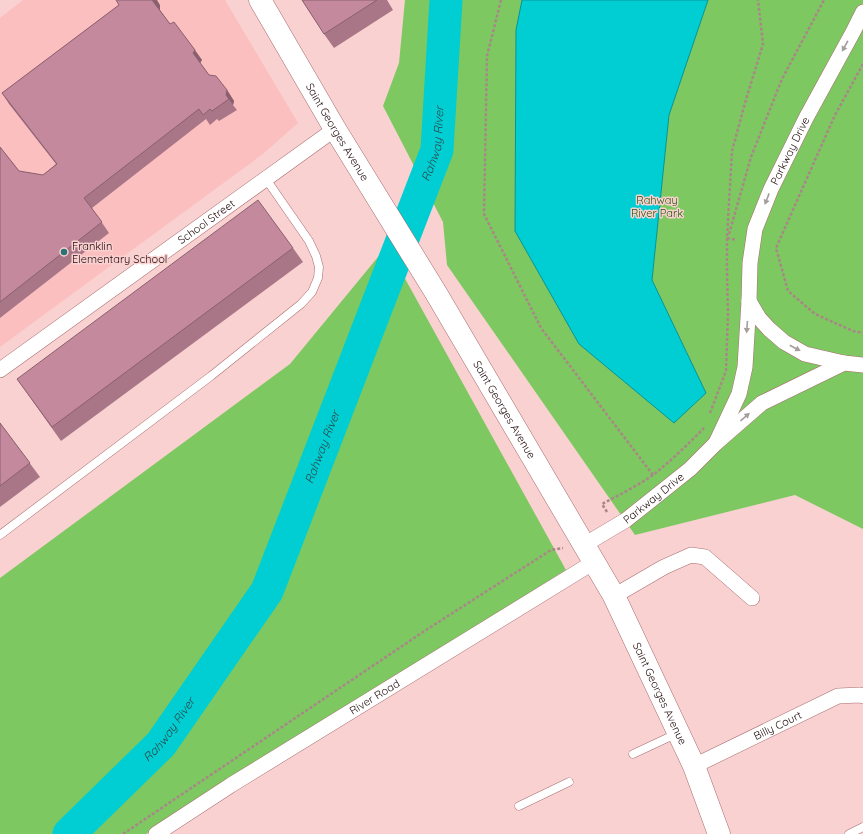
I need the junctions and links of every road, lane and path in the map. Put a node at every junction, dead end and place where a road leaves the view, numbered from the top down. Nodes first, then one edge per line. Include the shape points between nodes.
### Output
1 (260, 0) edge
2 (501, 0) edge
3 (758, 0) edge
4 (824, 0) edge
5 (863, 12) edge
6 (863, 64) edge
7 (335, 129) junction
8 (266, 179) junction
9 (728, 238) junction
10 (749, 301) junction
11 (863, 333) edge
12 (844, 363) junction
13 (863, 365) edge
14 (0, 370) edge
15 (708, 420) dead end
16 (705, 426) dead end
17 (716, 443) junction
18 (653, 474) junction
19 (616, 525) junction
20 (0, 535) edge
21 (555, 550) dead end
22 (589, 554) junction
23 (614, 596) junction
24 (752, 598) dead end
25 (863, 696) edge
26 (678, 732) junction
27 (633, 754) dead end
28 (694, 766) junction
29 (569, 782) dead end
30 (519, 806) dead end
31 (863, 827) edge
32 (124, 834) edge
33 (156, 834) edge
34 (719, 834) edge
35 (849, 834) edge

1 - 7 main road, Saint Georges Avenue
2 - 18 path via 487,56 484,214 541,328
3 - 9 path via 764,44 732,152
4 - 9 path via 782,79 752,157
5 -> 10 street, Parkway Drive via 806,118 771,189 755,229 750,264
6 - 11 path via 835,115 776,248 788,291 815,314
7 - 8 street, School Street
7 - 22 main road, Saint Georges Avenue via 436,293
8 - 14 street, School Street
8 - 20 lane via 309,241 316,256 318,278 312,292 301,304 211,376
9 - 15 path via 726,371
10 -> 12 street via 769,329 784,342 805,354
10 -> 17 street, Parkway Drive via 745,367 739,394
12 - 13 street
17 -> 12 street, Parkway Drive via 762,403
16 - 18 path via 685,448
17 - 19 street, Parkway Drive via 690,469 626,520
18 - 19 path via 602,504
19 - 22 street, Parkway Drive
21 - 32 path via 551,550 426,630
22 - 23 main road, Saint Georges Avenue
22 - 33 street, River Road
23 - 24 street via 664,567 691,555 705,557
23 - 26 main road, Saint Georges Avenue
25 - 28 street, Billy Court via 838,696
26 - 27 lane
26 - 28 main road, Saint Georges Avenue
28 - 34 main road, Saint Georges Avenue
29 - 30 lane
31 - 35 lane

